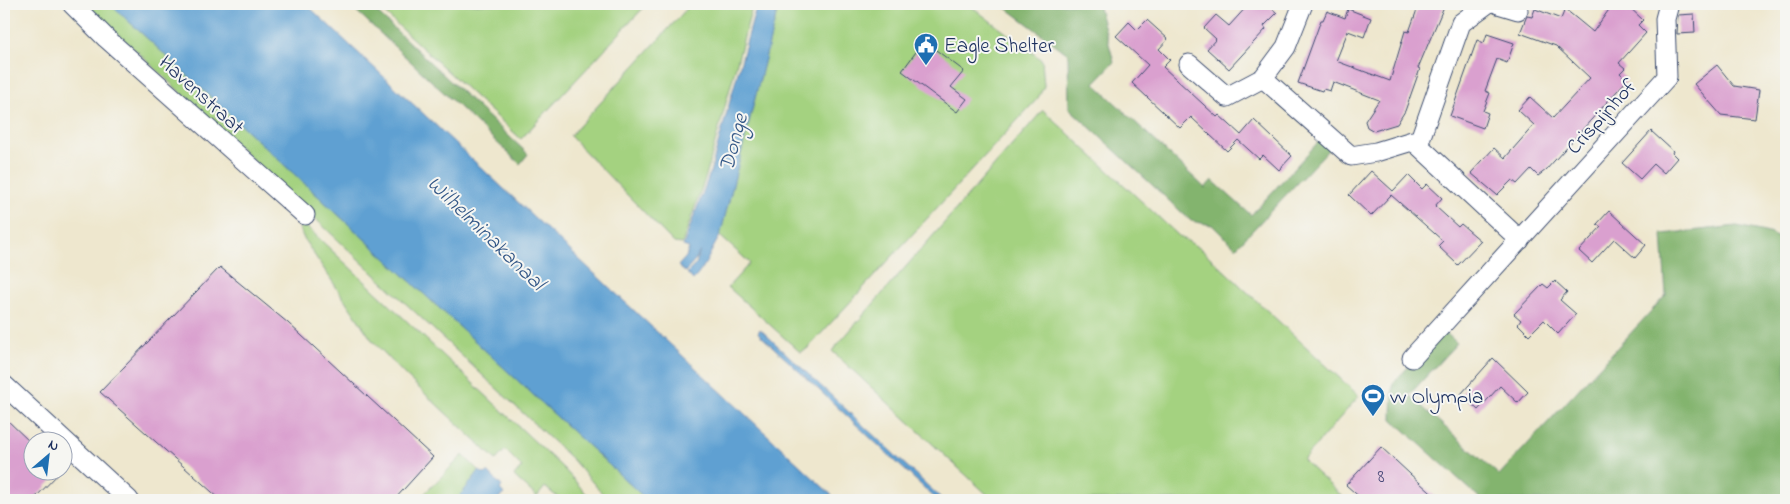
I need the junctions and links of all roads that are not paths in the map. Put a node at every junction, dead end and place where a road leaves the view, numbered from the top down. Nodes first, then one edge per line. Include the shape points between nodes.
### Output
1 (72, 4) edge
2 (1303, 4) edge
3 (1487, 4) edge
4 (1498, 4) edge
5 (1669, 4) edge
6 (1518, 10) dead end
7 (1189, 64) dead end
8 (1263, 78) junction
9 (1418, 146) junction
10 (305, 215) dead end
11 (1520, 240) junction
12 (1412, 358) dead end
13 (4, 385) edge
14 (129, 500) edge

1 - 10 street, Havenstraat
2 - 8 street via 1286,47
3 - 9 street via 1461,23
4 - 6 street
5 - 11 street, Crispijnhof via 1665,19 1667,77
7 - 8 street via 1226,97
8 - 9 street via 1351,156 1412,140
9 - 11 street
11 - 12 street, Crispijnhof
13 - 14 street

